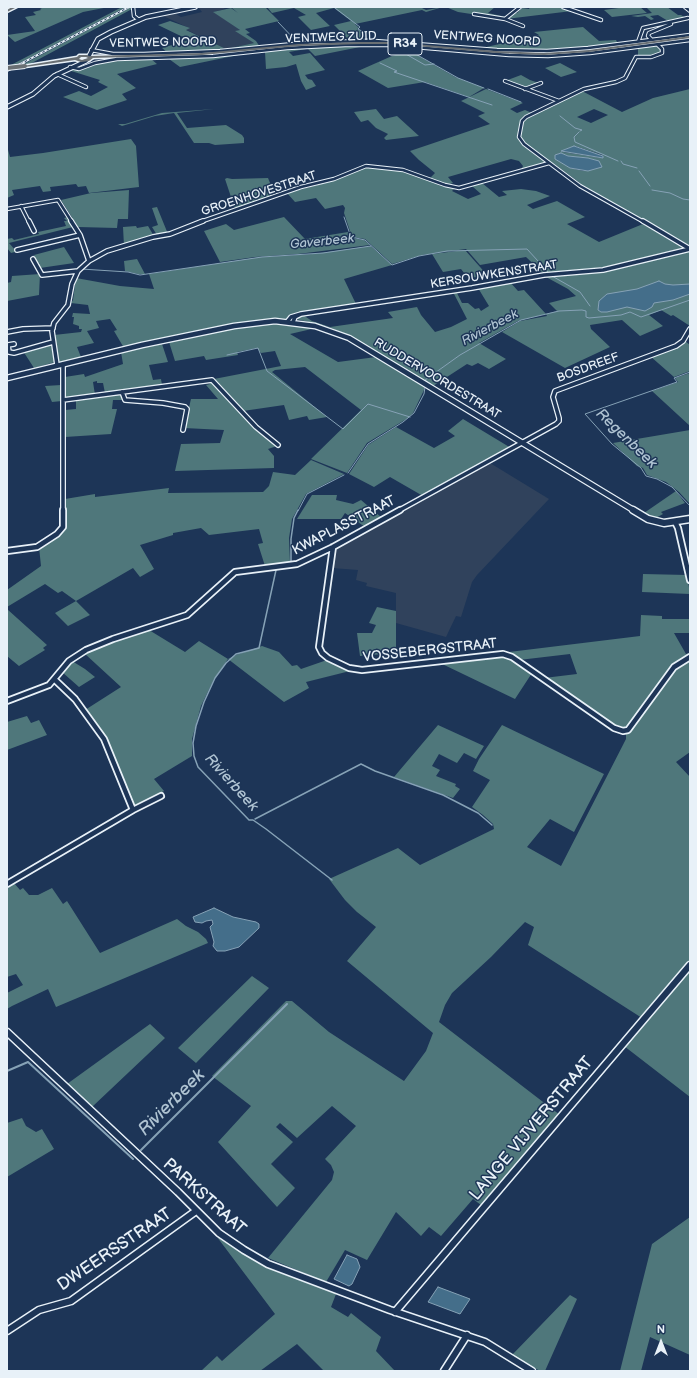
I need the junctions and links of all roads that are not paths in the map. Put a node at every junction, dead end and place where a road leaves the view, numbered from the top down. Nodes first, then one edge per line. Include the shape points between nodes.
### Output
1 (15, 7) edge
2 (133, 7) edge
3 (195, 7) edge
4 (520, 7) edge
5 (563, 7) edge
6 (685, 7) edge
7 (7, 11) edge
8 (690, 11) edge
9 (474, 14) dead end
10 (504, 19) junction
11 (688, 19) edge
12 (139, 20) junction
13 (600, 20) dead end
14 (523, 26) dead end
15 (690, 37) edge
16 (651, 39) dead end
17 (638, 42) junction
18 (658, 45) dead end
19 (637, 47) junction
20 (91, 51) junction
21 (636, 57) junction
22 (88, 58) junction
23 (78, 59) junction
24 (74, 65) junction
25 (7, 68) edge
26 (70, 68) junction
27 (57, 74) junction
28 (505, 81) dead end
29 (541, 83) dead end
30 (86, 87) dead end
31 (525, 89) junction
32 (560, 101) junction
33 (7, 107) edge
34 (549, 163) junction
35 (21, 206) junction
36 (7, 209) edge
37 (34, 231) dead end
38 (80, 235) junction
39 (690, 249) edge
40 (17, 250) dead end
41 (33, 259) dead end
42 (89, 261) junction
43 (78, 271) junction
44 (290, 322) junction
45 (53, 328) junction
46 (690, 329) edge
47 (7, 332) edge
48 (53, 342) junction
49 (14, 344) dead end
50 (63, 364) junction
51 (57, 365) junction
52 (7, 378) edge
53 (122, 392) junction
54 (63, 400) junction
55 (183, 430) dead end
56 (524, 442) junction
57 (278, 445) dead end
58 (690, 519) edge
59 (677, 522) junction
60 (333, 547) junction
61 (7, 550) edge
62 (690, 580) edge
63 (690, 657) edge
64 (54, 679) junction
65 (7, 702) edge
66 (161, 796) dead end
67 (133, 810) junction
68 (7, 884) edge
69 (690, 965) edge
70 (7, 1032) edge
71 (196, 1212) junction
72 (395, 1312) junction
73 (7, 1331) edge
74 (467, 1335) junction
75 (444, 1371) edge
76 (532, 1371) edge

1 - 7 main road
2 - 12 street via 134,16
3 - 12 street
4 - 10 street
5 - 13 street
6 - 8 street
9 - 10 street
10 - 14 street
11 - 16 street via 650,31 648,36
11 - 17 street via 643,28
12 - 20 street via 99,38
15 - 17 street, VENTWEG NOORD
15 - 19 street, VENTWEG ZUID
15 - 22 highway, R34 via 589,51 544,54 360,43 293,46 213,54
17 - 20 street, VENTWEG NOORD via 547,52 375,41 308,43 202,52 116,55
18 - 21 street via 662,51 659,55
19 - 21 street
19 - 26 street, VENTWEG ZUID via 536,56 391,45 345,45 117,60 95,63 79,69
20 - 22 street
21 - 32 street via 625,78 584,90
22 - 23 main road
22 - 24 street
23 - 24 street
23 - 25 main road, bridge
24 - 26 street
26 - 27 street
27 - 30 street
27 - 33 street via 32,94
28 - 31 street
29 - 31 street
31 - 32 street
32 - 34 street via 526,117 520,133 521,142
34 - 39 street via 580,186
34 - 42 street, GROENHOVESTRAAT via 455,188 403,170 366,166 170,234 107,251
35 - 36 street
35 - 37 street
35 - 38 street via 58,200
38 - 40 street
38 - 42 street
39 - 44 street, KERSOUWKENSTRAAT via 609,269 544,275 300,314
41 - 43 street via 42,275
42 - 43 street, GROENHOVESTRAAT
43 - 45 street, GROENHOVESTRAAT via 72,284 68,305
44 - 50 street, RUDDERVOORDESTRAAT via 244,324
44 - 56 street, RUDDERVOORDESTRAAT via 315,326 349,338
45 - 47 street
45 - 48 street
46 - 56 street, BOSDREEF via 683,341 676,346 555,391 553,397 559,421
48 - 49 street via 14,353 10,352 8,345
48 - 51 street
50 - 51 street, RUDDERVOORDESTRAAT
50 - 54 street
51 - 52 street, RUDDERVOORDESTRAAT
53 - 54 street
53 - 55 street via 125,400 186,407
53 - 57 street via 212,380 264,435
54 - 61 street via 63,527 58,534 37,546
56 - 59 street, RUDDERVOORDESTRAAT via 648,519 664,523
56 - 60 street, KWAPLASSTRAAT
58 - 59 street, RUDDERVOORDESTRAAT
59 - 62 street
60 - 63 street, VOSSEBERGSTRAAT via 319,647 328,658 348,668 362,670 503,654 512,657 614,728 623,731 628,730 674,667
60 - 64 street, KWAPLASSTRAAT via 296,564 235,572 187,615 86,650 69,661
64 - 65 street, KWAPLASSTRAAT via 43,688
64 - 67 street via 75,699 104,739
66 - 67 street
67 - 68 street
69 - 72 street, LANGE VIJVERSTRAAT
70 - 71 street, PARKSTRAAT via 178,1192
71 - 72 street, PARKSTRAAT via 219,1232 268,1264
71 - 73 street, DWEERSSTRAAT via 71,1301 39,1310
72 - 74 street, PARKSTRAAT
74 - 75 street
74 - 76 street, PARKSTRAAT via 485,1342

